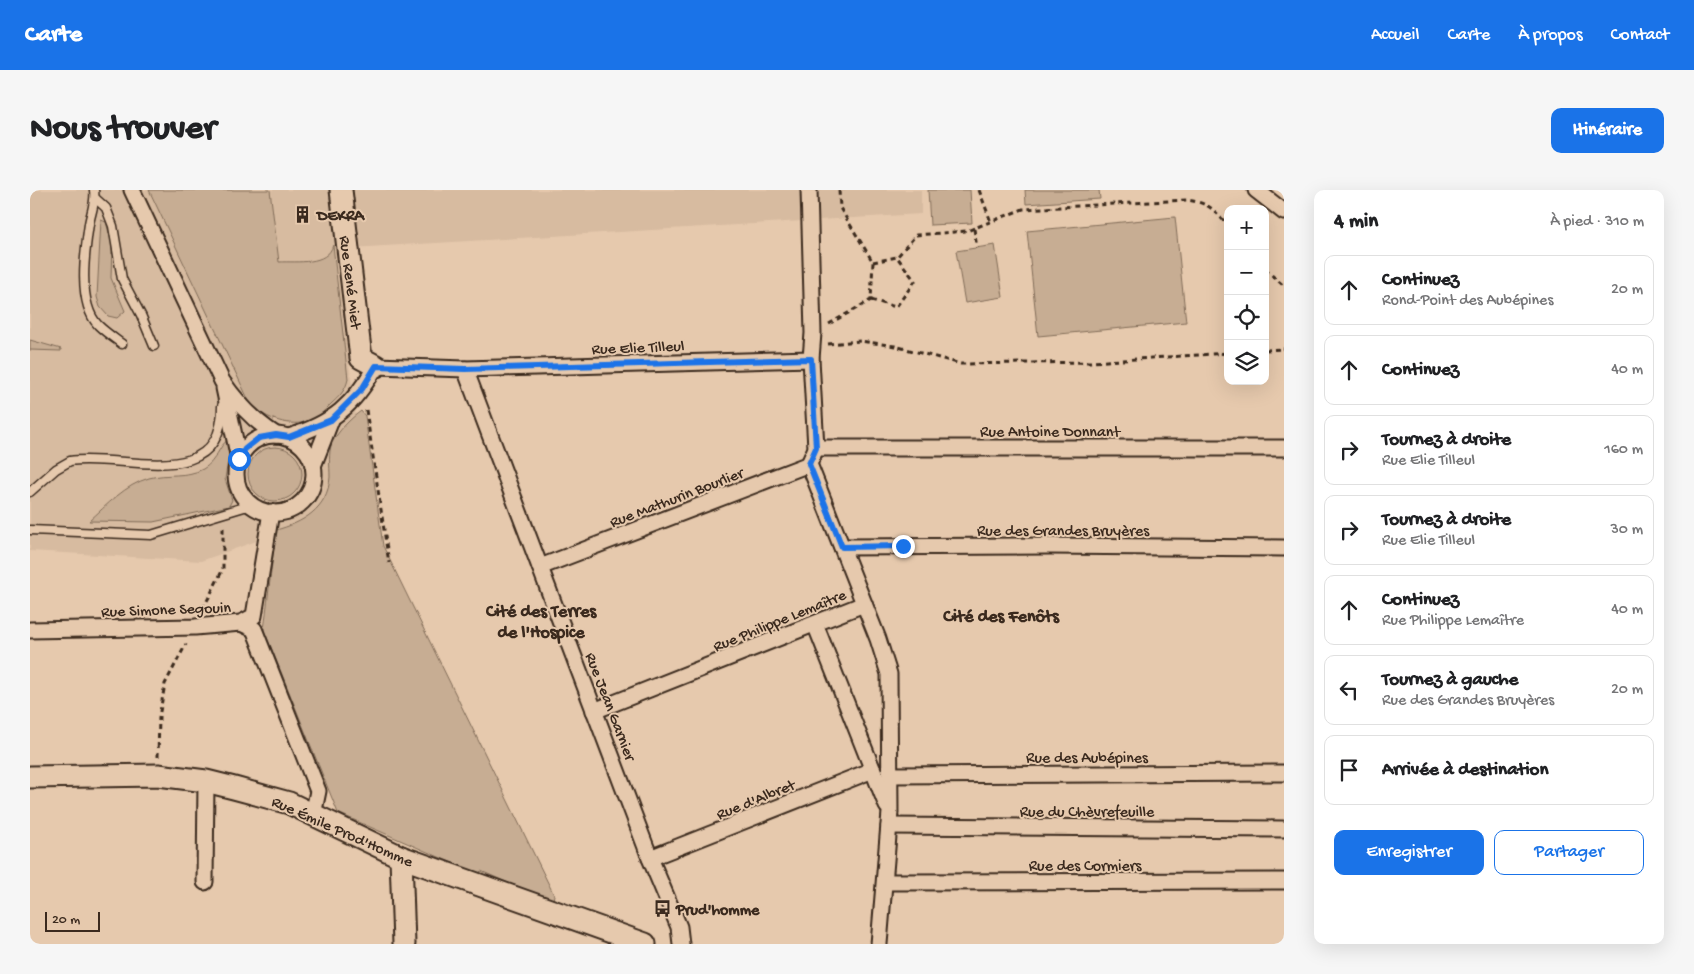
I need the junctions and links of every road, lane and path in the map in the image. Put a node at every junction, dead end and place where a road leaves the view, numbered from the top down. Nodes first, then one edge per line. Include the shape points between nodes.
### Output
1 (132, 190) edge
2 (341, 190) edge
3 (809, 190) edge
4 (840, 190) edge
5 (979, 190) edge
6 (1256, 190) edge
7 (95, 194) edge
8 (1284, 212) edge
9 (1224, 221) edge
10 (991, 222) junction
11 (974, 229) junction
12 (977, 248) dead end
13 (897, 258) junction
14 (873, 262) junction
15 (1269, 273) edge
16 (1284, 286) edge
17 (871, 300) junction
18 (122, 344) dead end
19 (154, 346) dead end
20 (812, 346) junction
21 (1284, 349) edge
22 (1269, 350) edge
23 (1224, 353) edge
24 (376, 366) junction
25 (465, 369) junction
26 (222, 381) junction
27 (362, 389) junction
28 (331, 420) junction
29 (283, 436) junction
30 (816, 448) junction
31 (1284, 448) edge
32 (239, 459) junction
33 (809, 464) junction
34 (313, 466) junction
35 (30, 492) edge
36 (252, 505) junction
37 (270, 512) junction
38 (30, 530) edge
39 (842, 547) junction
40 (1284, 548) edge
41 (389, 562) dead end
42 (540, 567) junction
43 (864, 604) junction
44 (241, 623) junction
45 (815, 624) junction
46 (30, 630) edge
47 (594, 711) junction
48 (873, 770) junction
49 (1284, 773) edge
50 (891, 775) junction
51 (30, 777) edge
52 (206, 781) junction
53 (314, 815) junction
54 (889, 819) junction
55 (1284, 828) edge
56 (401, 857) junction
57 (650, 858) junction
58 (1284, 881) edge
59 (205, 882) dead end
60 (885, 882) junction
61 (404, 944) edge
62 (645, 944) edge
63 (680, 944) edge
64 (880, 944) edge

1 - 26 street
2 - 24 street, Rue René Miet via 362,358
3 - 20 street
4 - 14 path via 840,208
5 - 10 path
6 - 8 street
7 - 18 lane via 84,273 86,301 97,324
7 - 19 lane via 106,208 113,226 122,279
9 - 10 path via 1203,202 1187,200 1023,209
10 - 11 path
11 - 12 path
11 - 13 path via 916,235
13 - 14 path
13 - 17 path via 916,280 896,307
14 - 17 path
15 - 16 path
17 - 20 path
20 - 23 path via 860,341 895,346 961,364 1091,362
20 - 25 street, Rue Elie Tilleul
20 - 30 street
21 - 22 path
24 - 25 street, Rue Elie Tilleul
24 - 27 street
25 - 42 street, Rue Jean Garnier
26 - 29 street via 260,424
26 - 32 street
26 - 35 lane via 221,423 211,444 196,458 176,464 70,461
27 - 28 street
27 - 41 path
28 - 29 street
28 - 34 street
29 - 32 street via 259,438
29 - 34 street via 301,445
30 - 31 street, Rue Antoine Donnant
30 - 33 street
32 - 36 street via 237,483
33 - 39 street, Rue Philippe Lemaître
33 - 42 street, Rue Mathurin Bourlier
34 - 37 street via 313,481 305,498 290,510
36 - 37 street
36 - 38 lane via 151,535
37 - 44 street via 254,616
39 - 40 street, Rue des Grandes Bruyères
39 - 43 street, Rue Philippe Lemaître
42 - 47 street, Rue Jean Garnier
43 - 45 street, Rue Philippe Lemaître
43 - 50 street via 889,674
44 - 46 street, Rue Simone Segouin
44 - 53 street, Rue Simone Segouin via 254,629 318,791
45 - 47 street, Rue Philippe Lemaître
45 - 48 street
47 - 57 street, Rue Jean Garnier
48 - 54 street
48 - 57 street, Rue d'Albret
49 - 50 street, Rue des Aubépines
50 - 54 street
51 - 52 street, Rue Émile Prod'Homme via 158,775
52 - 53 street, Rue Émile Prod'Homme via 289,803
52 - 59 street
53 - 56 street, Rue Émile Prod'Homme
54 - 55 street, Rue du Chèvrefeuille
54 - 60 street
56 - 61 street
56 - 62 street, Rue Émile Prod'Homme
57 - 63 street, Rue Jean Garnier via 679,927
58 - 60 street, Rue des Cormiers
60 - 64 street

